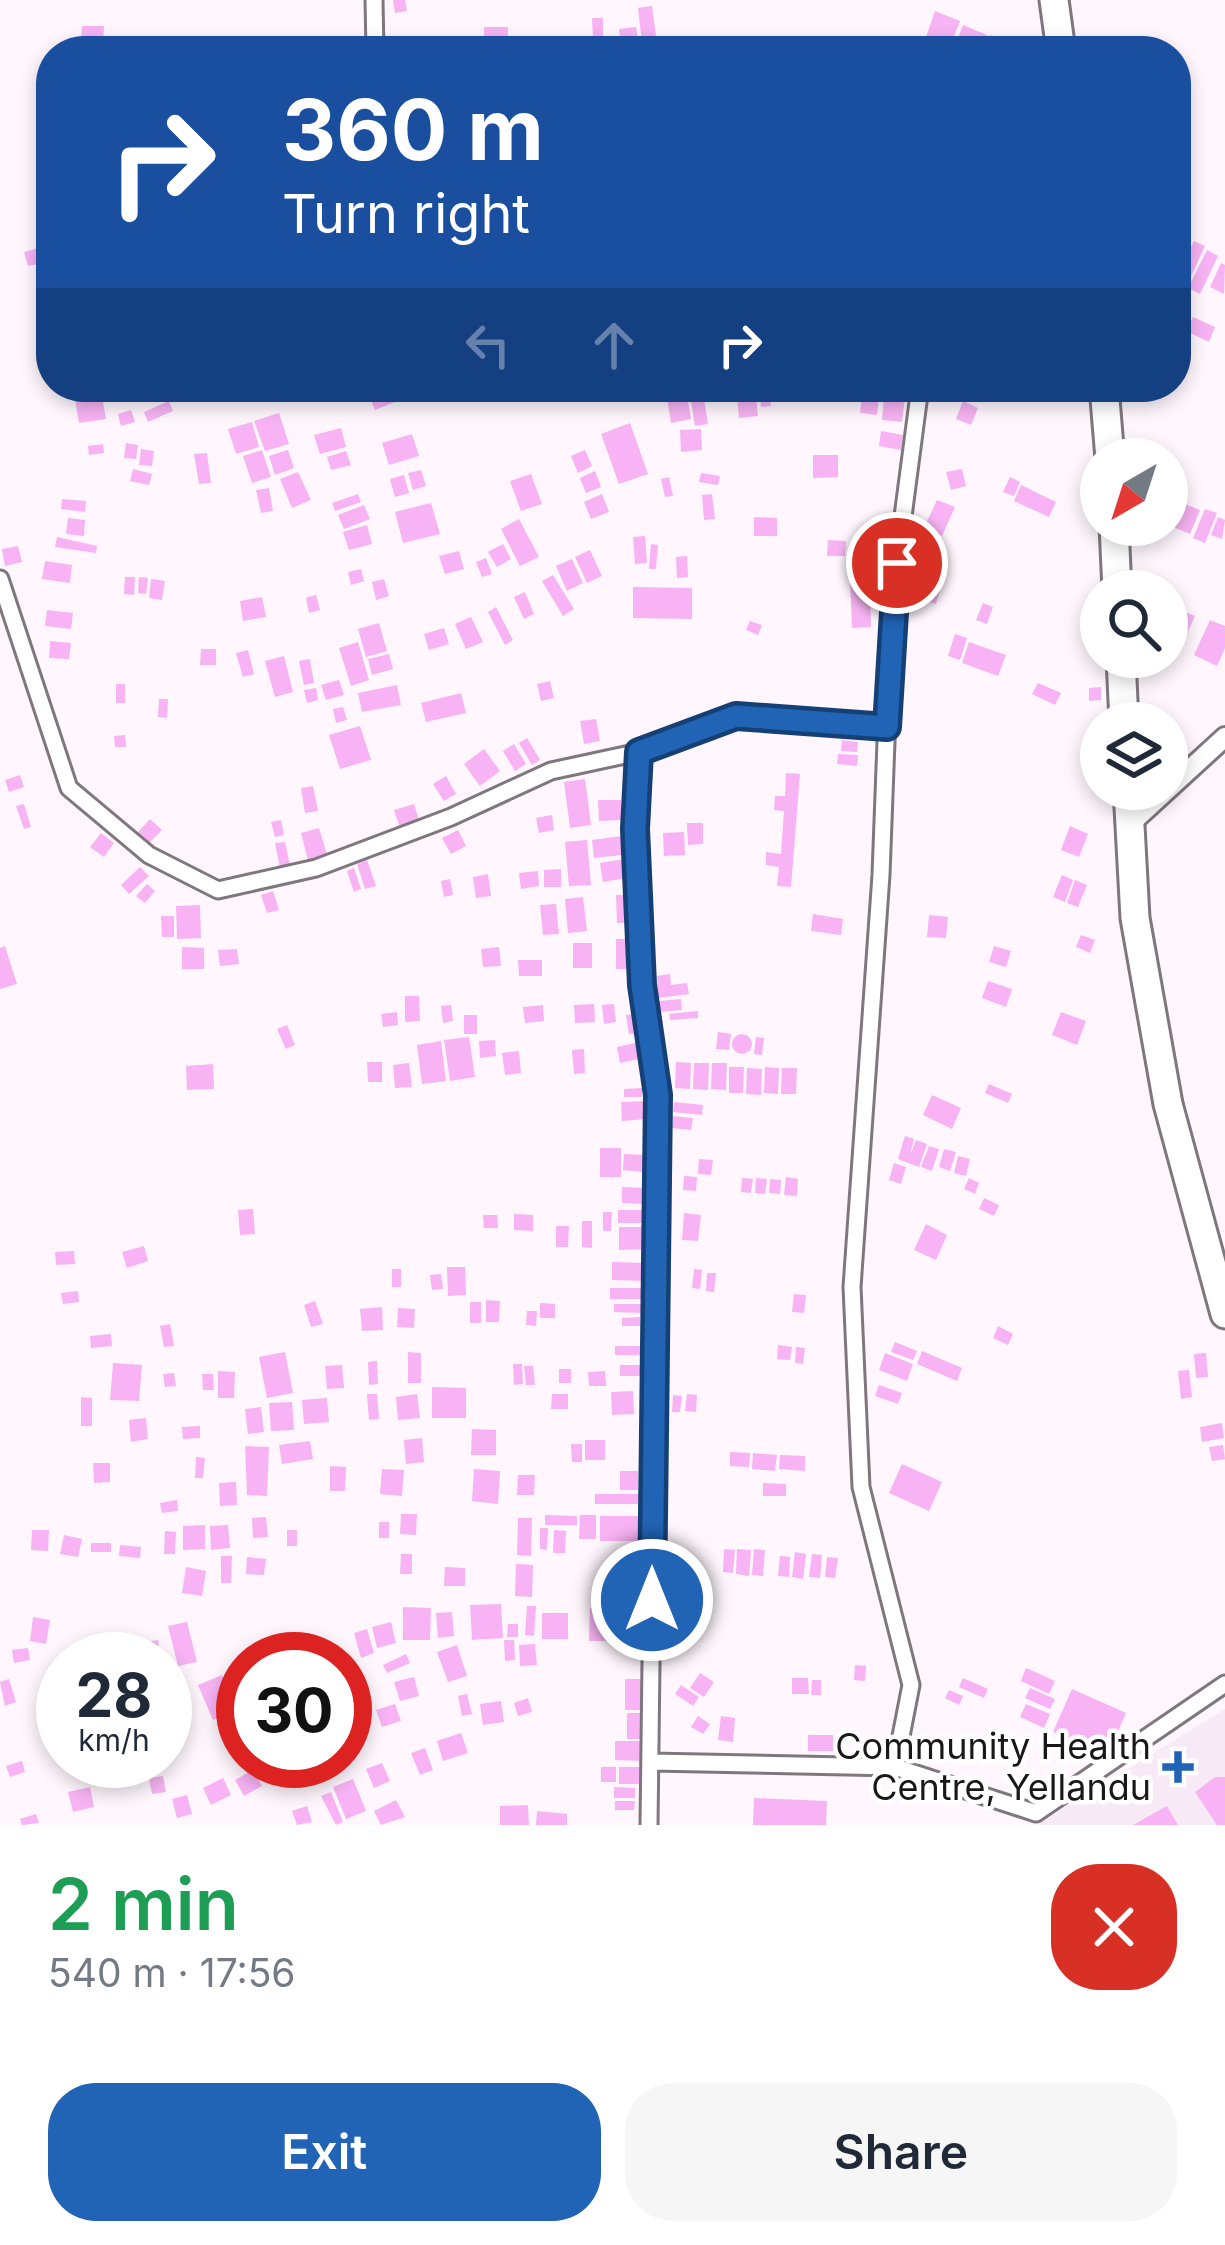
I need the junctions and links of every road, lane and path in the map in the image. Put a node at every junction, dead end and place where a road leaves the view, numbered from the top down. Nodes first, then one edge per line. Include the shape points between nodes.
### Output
1 (374, 0) edge
2 (1054, 0) edge
3 (374, 36) edge
4 (1059, 36) edge
5 (918, 402) edge
6 (1105, 402) edge
7 (1108, 438) edge
8 (0, 579) edge
9 (887, 727) junction
10 (1225, 737) edge
11 (639, 752) junction
12 (1129, 810) edge
13 (1130, 824) junction
14 (1225, 1314) edge
15 (1225, 1684) edge
16 (651, 1762) junction
17 (895, 1767) junction
18 (649, 1825) edge

1 - 3 street
2 - 4 highway
5 - 9 street via 891,608
6 - 7 highway
8 - 11 street via 69,788 149,856 218,890 316,868 551,771
9 - 11 street via 736,716
9 - 17 street via 853,1287 861,1487 911,1685
10 - 13 street
11 - 16 street via 642,985 658,1095
12 - 13 highway
13 - 14 highway via 1135,918 1168,1103
15 - 17 street via 1036,1813
16 - 17 street
16 - 18 street

